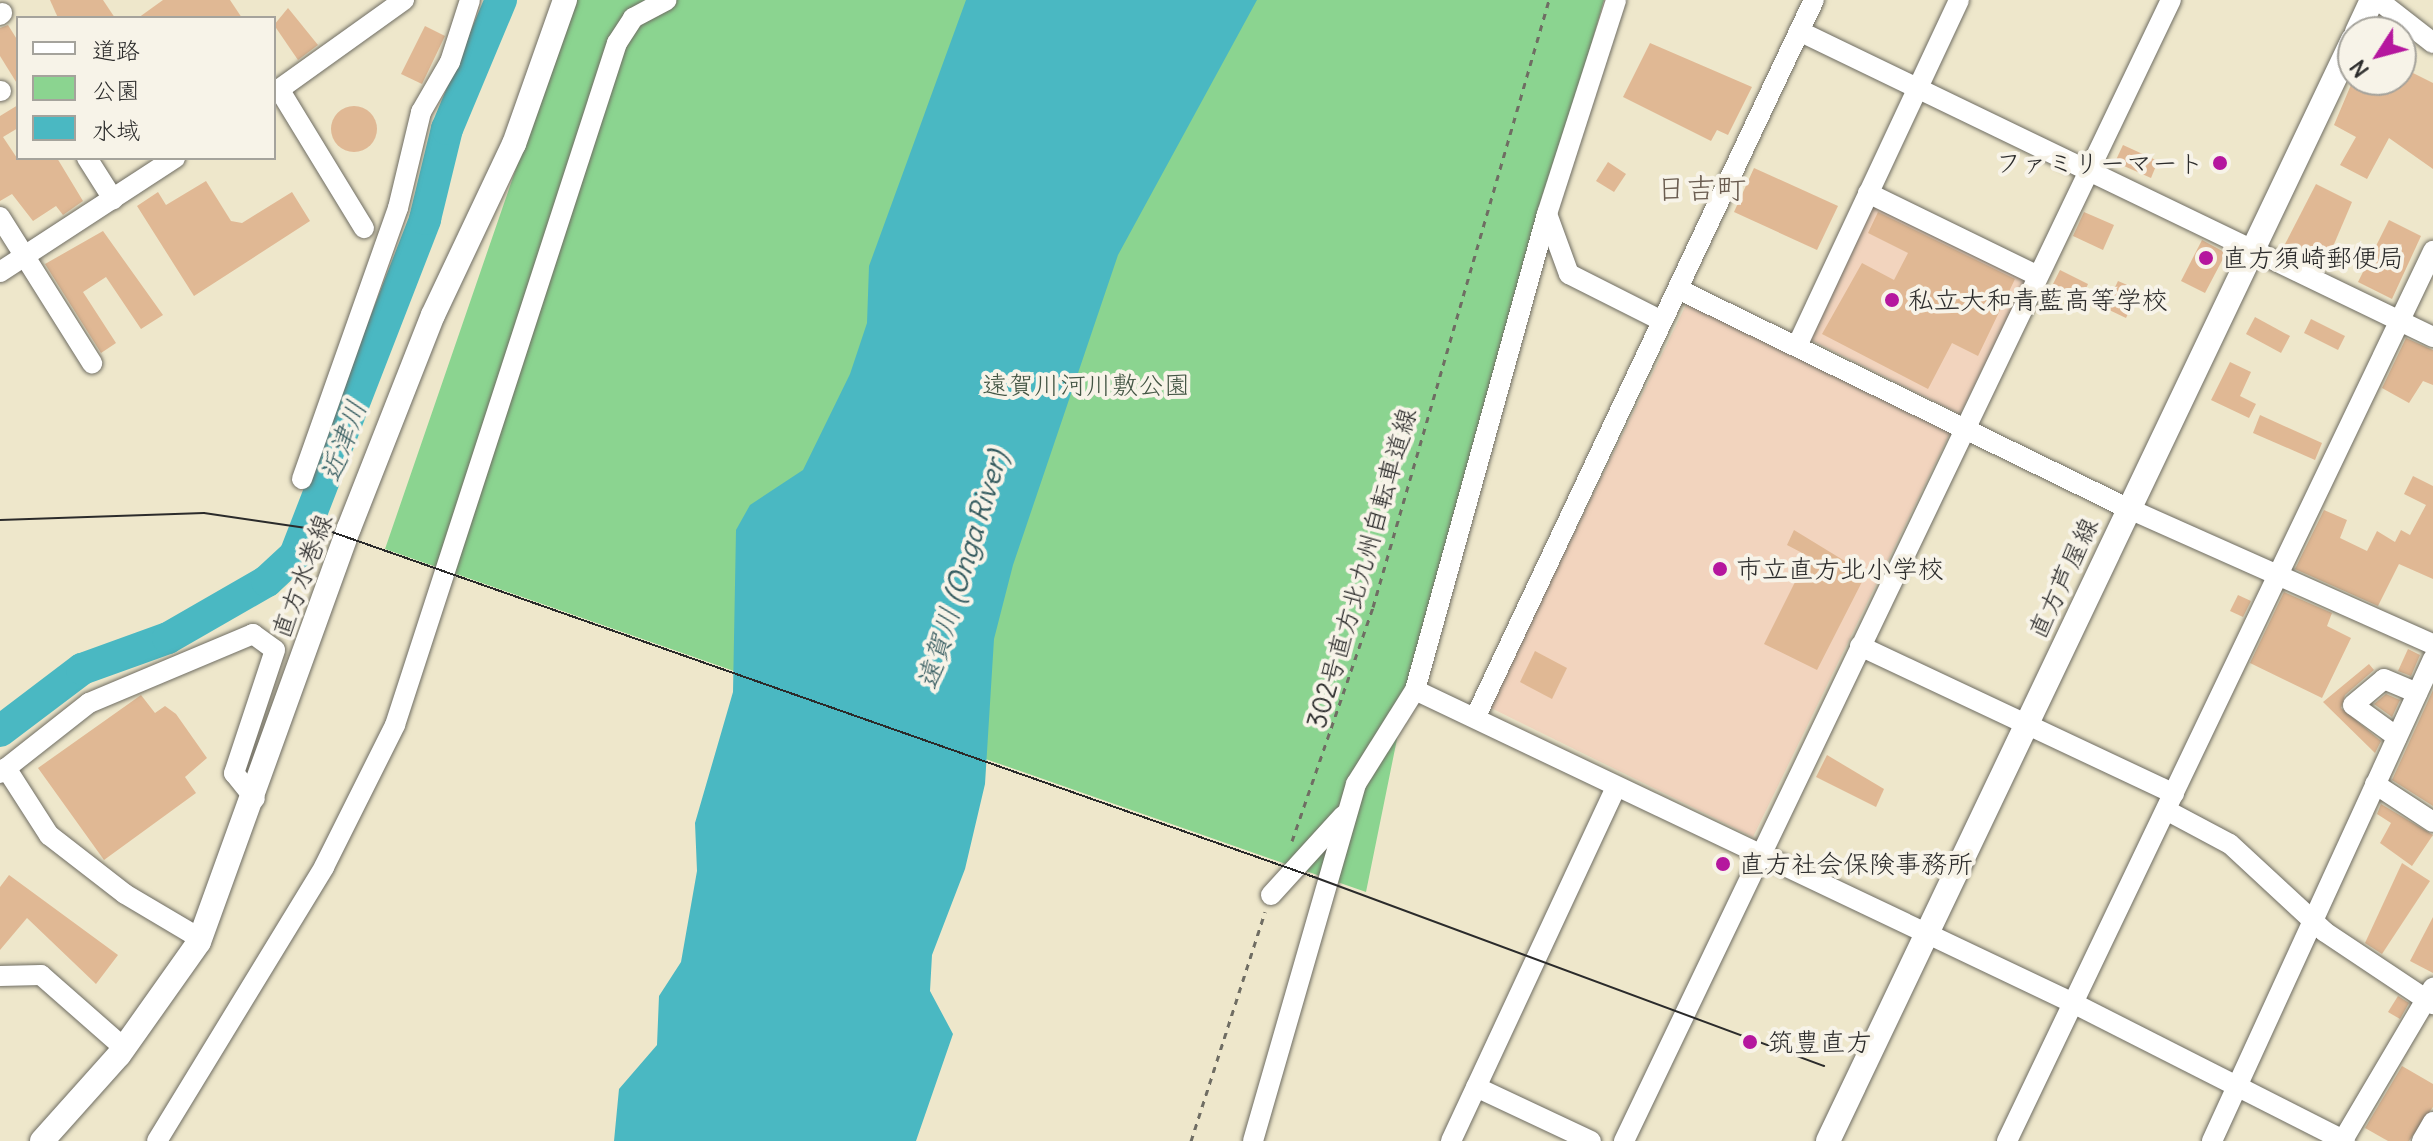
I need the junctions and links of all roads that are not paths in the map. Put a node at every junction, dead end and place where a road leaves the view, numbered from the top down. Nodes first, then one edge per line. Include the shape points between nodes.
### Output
1 (470, 0) edge
2 (565, 0) edge
3 (667, 0) edge
4 (1616, 0) edge
5 (1814, 0) edge
6 (1959, 0) edge
7 (2171, 0) edge
8 (2375, 0) edge
9 (394, 2) edge
10 (1799, 31) junction
11 (2433, 43) edge
12 (2337, 73) edge
13 (1918, 88) junction
14 (276, 91) edge
15 (88, 160) edge
16 (172, 160) edge
17 (2090, 171) junction
18 (1868, 193) junction
19 (113, 199) junction
20 (1547, 214) junction
21 (0, 217) edge
22 (364, 228) dead end
23 (2252, 251) junction
24 (2433, 251) edge
25 (25, 256) junction
26 (0, 272) edge
27 (2038, 276) junction
28 (1678, 289) junction
29 (2396, 318) junction
30 (1662, 321) junction
31 (2433, 337) edge
32 (1797, 346) junction
33 (92, 363) dead end
34 (1963, 428) junction
35 (302, 479) dead end
36 (2127, 508) junction
37 (2278, 577) junction
38 (2433, 644) edge
39 (1860, 646) junction
40 (2433, 659) edge
41 (1415, 690) junction
42 (2417, 693) junction
43 (1475, 718) junction
44 (2025, 724) junction
45 (2397, 737) junction
46 (3, 770) edge
47 (2375, 784) junction
48 (1616, 787) junction
49 (255, 799) junction
50 (2170, 802) junction
51 (1349, 810) junction
52 (2433, 822) edge
53 (1758, 856) junction
54 (1271, 895) road end
55 (2312, 921) junction
56 (1926, 934) junction
57 (201, 939) junction
58 (0, 976) edge
59 (2431, 997) edge
60 (2073, 1003) junction
61 (124, 1048) junction
62 (2237, 1083) junction
63 (1476, 1087) junction
64 (2433, 1122) edge
65 (2344, 1140) edge
66 (42, 1141) edge
67 (157, 1141) edge
68 (1253, 1141) edge
69 (1451, 1141) edge
70 (1591, 1141) edge
71 (1624, 1141) edge
72 (1828, 1141) edge
73 (2007, 1141) edge
74 (2212, 1141) edge
75 (2422, 1141) edge

1 - 35 street via 450,62 421,112 398,208
2 - 49 main road, 直方水巻線 via 514,144 433,315 349,528
3 - 67 street via 633,18 617,43 395,725 324,867
4 - 20 street
5 - 10 street
6 - 13 street
7 - 17 street
8 - 11 street
9 - 14 street
10 - 13 street
10 - 28 street
12 - 23 main road, 直方芦屋線
13 - 17 street
13 - 18 street
14 - 22 street
15 - 19 street
16 - 19 street
17 - 23 street
17 - 27 street
18 - 27 street
18 - 32 street
19 - 25 street
20 - 30 street via 1569,274
20 - 41 street
21 - 25 street
23 - 29 street
23 - 36 main road, 直方芦屋線
24 - 29 street
25 - 26 street
25 - 33 street
27 - 34 street
28 - 30 street
28 - 32 street
29 - 31 street
29 - 37 street
30 - 43 street
32 - 34 street
34 - 36 street
34 - 39 street
36 - 37 street
36 - 44 main road, 直方芦屋線
37 - 38 street
37 - 50 street
39 - 44 street
39 - 53 street
40 - 42 street
41 - 43 street
41 - 51 street via 1356,784
42 - 45 street
42 - 45 street via 2384,679 2353,705
43 - 48 street
44 - 50 street
44 - 56 main road, 直方芦屋線
45 - 47 street
46 - 49 street via 89,703 253,634 275,650 234,773
46 - 57 street via 49,835 125,894
47 - 52 street
47 - 55 street
48 - 53 street
48 - 63 street
49 - 57 main road, 直方水巻線
50 - 55 street via 2230,844
50 - 60 street
51 - 54 street
51 - 68 street
53 - 56 street
53 - 71 street
55 - 59 street
55 - 62 street
56 - 60 street
56 - 72 main road, 直方芦屋線
57 - 61 main road, 直方水巻線
58 - 61 street via 41,975
59 - 65 street
60 - 62 street
60 - 73 street
61 - 66 main road, 直方水巻線
62 - 65 street
62 - 74 street
63 - 69 street
63 - 70 street
64 - 75 street

